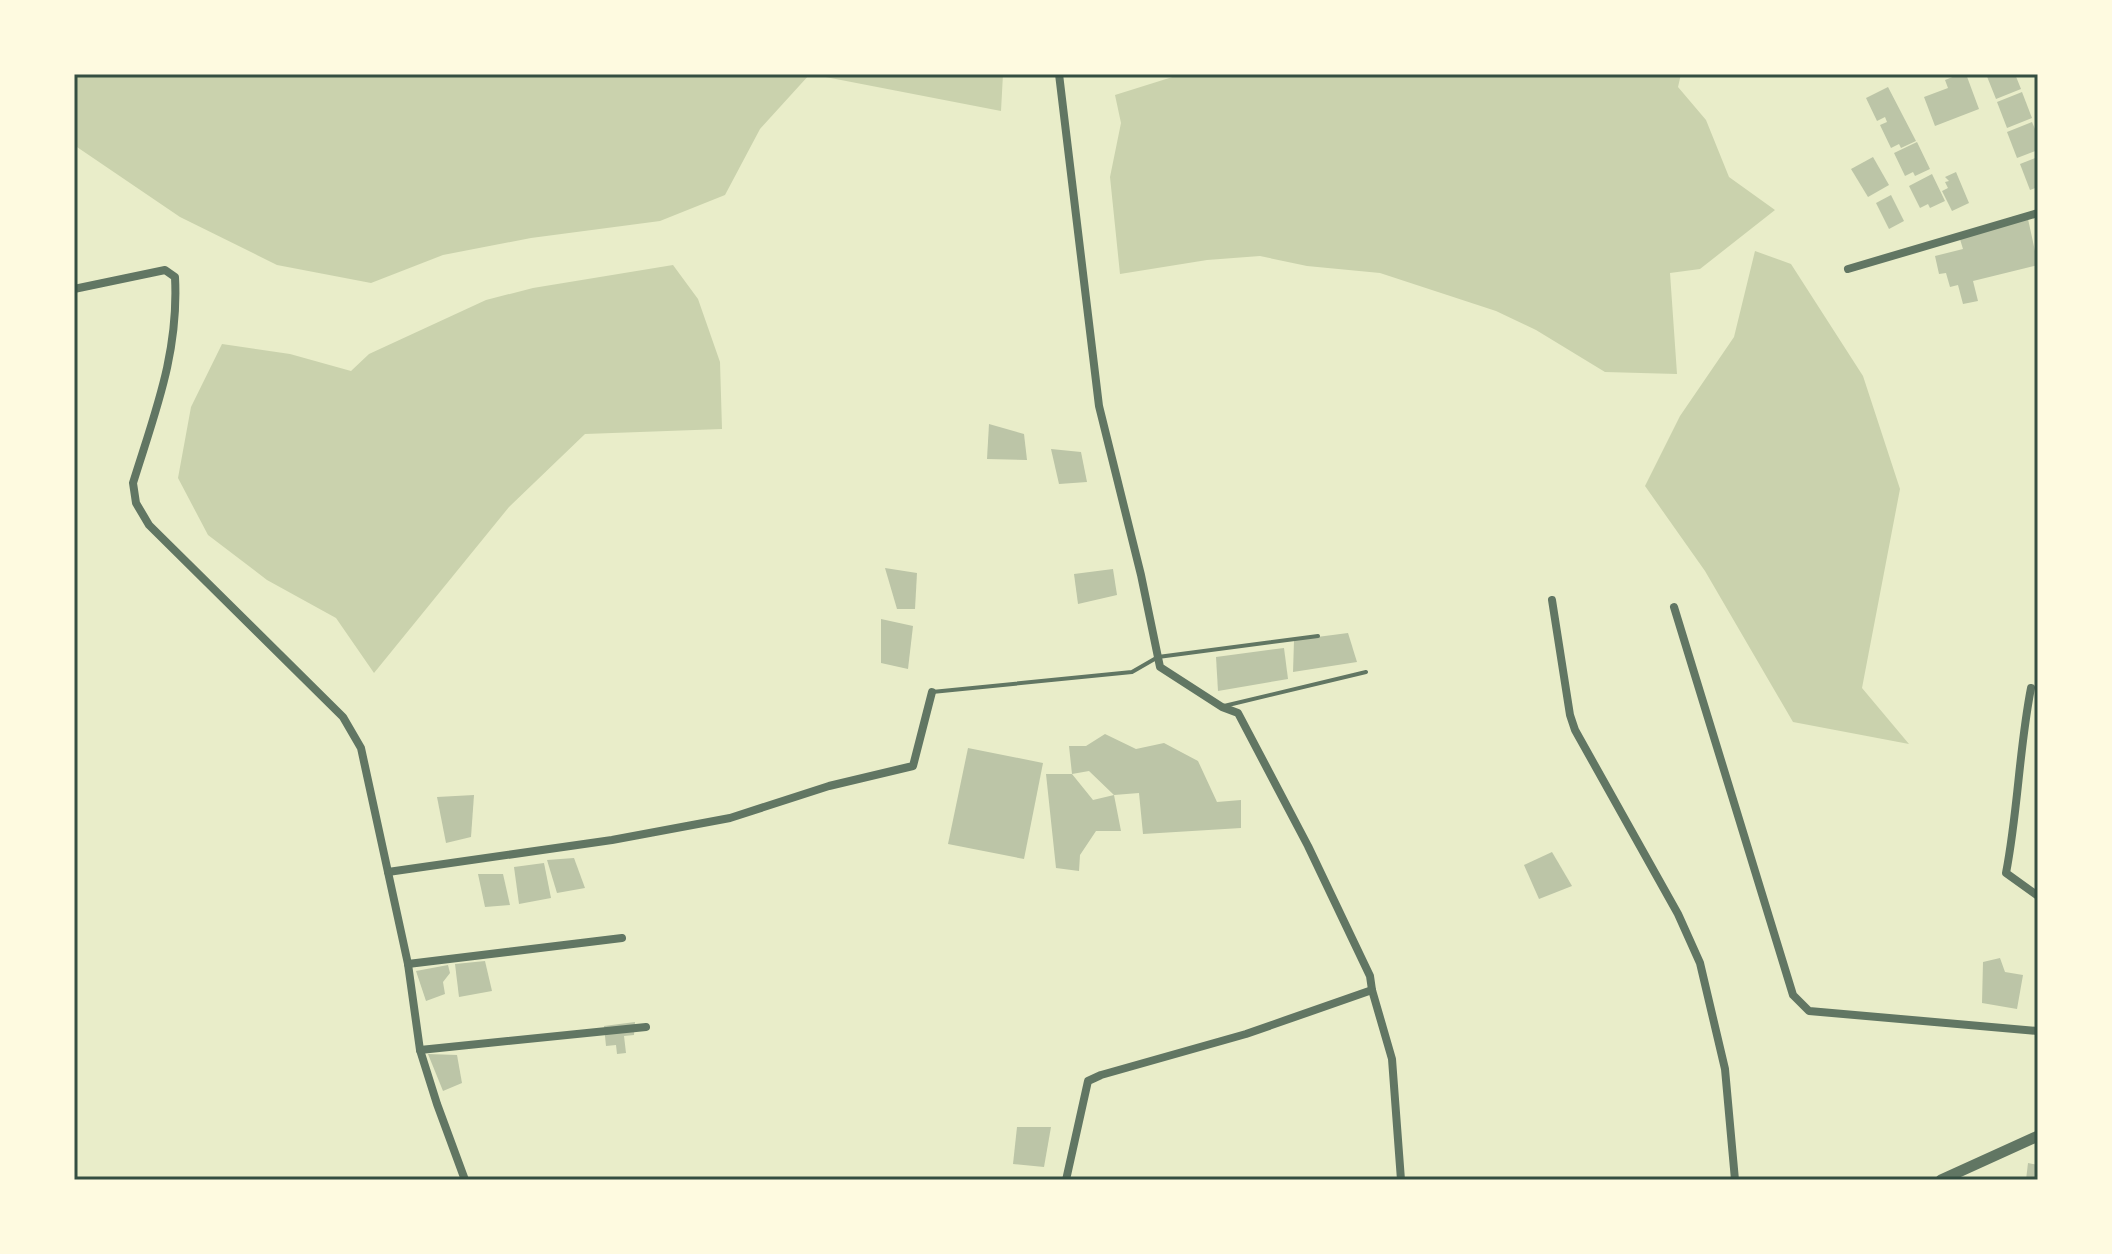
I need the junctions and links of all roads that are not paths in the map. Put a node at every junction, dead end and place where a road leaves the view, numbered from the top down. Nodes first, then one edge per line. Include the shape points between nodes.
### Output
1 (1059, 74) edge
2 (2038, 213) edge
3 (1848, 269) dead end
4 (74, 289) edge
5 (1552, 600) dead end
6 (1674, 607) dead end
7 (1318, 636) dead end
8 (1158, 657) junction
9 (1366, 672) dead end
10 (2031, 688) dead end
11 (932, 692) joint
12 (1222, 707) junction
13 (388, 872) junction
14 (2038, 896) edge
15 (622, 938) dead end
16 (408, 964) junction
17 (1372, 990) junction
18 (646, 1027) dead end
19 (2038, 1031) edge
20 (420, 1050) junction
21 (2038, 1136) edge
22 (465, 1180) edge
23 (1066, 1180) edge
24 (1401, 1180) edge
25 (1735, 1180) edge
26 (1941, 1180) edge

1 - 8 street via 1099,406
2 - 3 street
4 - 13 street via 165,270 175,277 171,362 133,483 136,503 149,525 343,717 361,748
5 - 25 street via 1575,730 1700,963 1725,1069
6 - 19 street via 1793,995 1809,1011
7 - 8 lane
8 - 11 lane via 1132,672
8 - 12 street via 1160,667
9 - 12 lane
10 - 14 street via 2006,873
11 - 13 street via 913,766 730,818
12 - 17 street via 1238,713 1308,846
13 - 16 street
15 - 16 street
16 - 20 street
17 - 23 street via 1088,1081
17 - 24 street via 1392,1059
18 - 20 street
20 - 22 street
21 - 26 street

